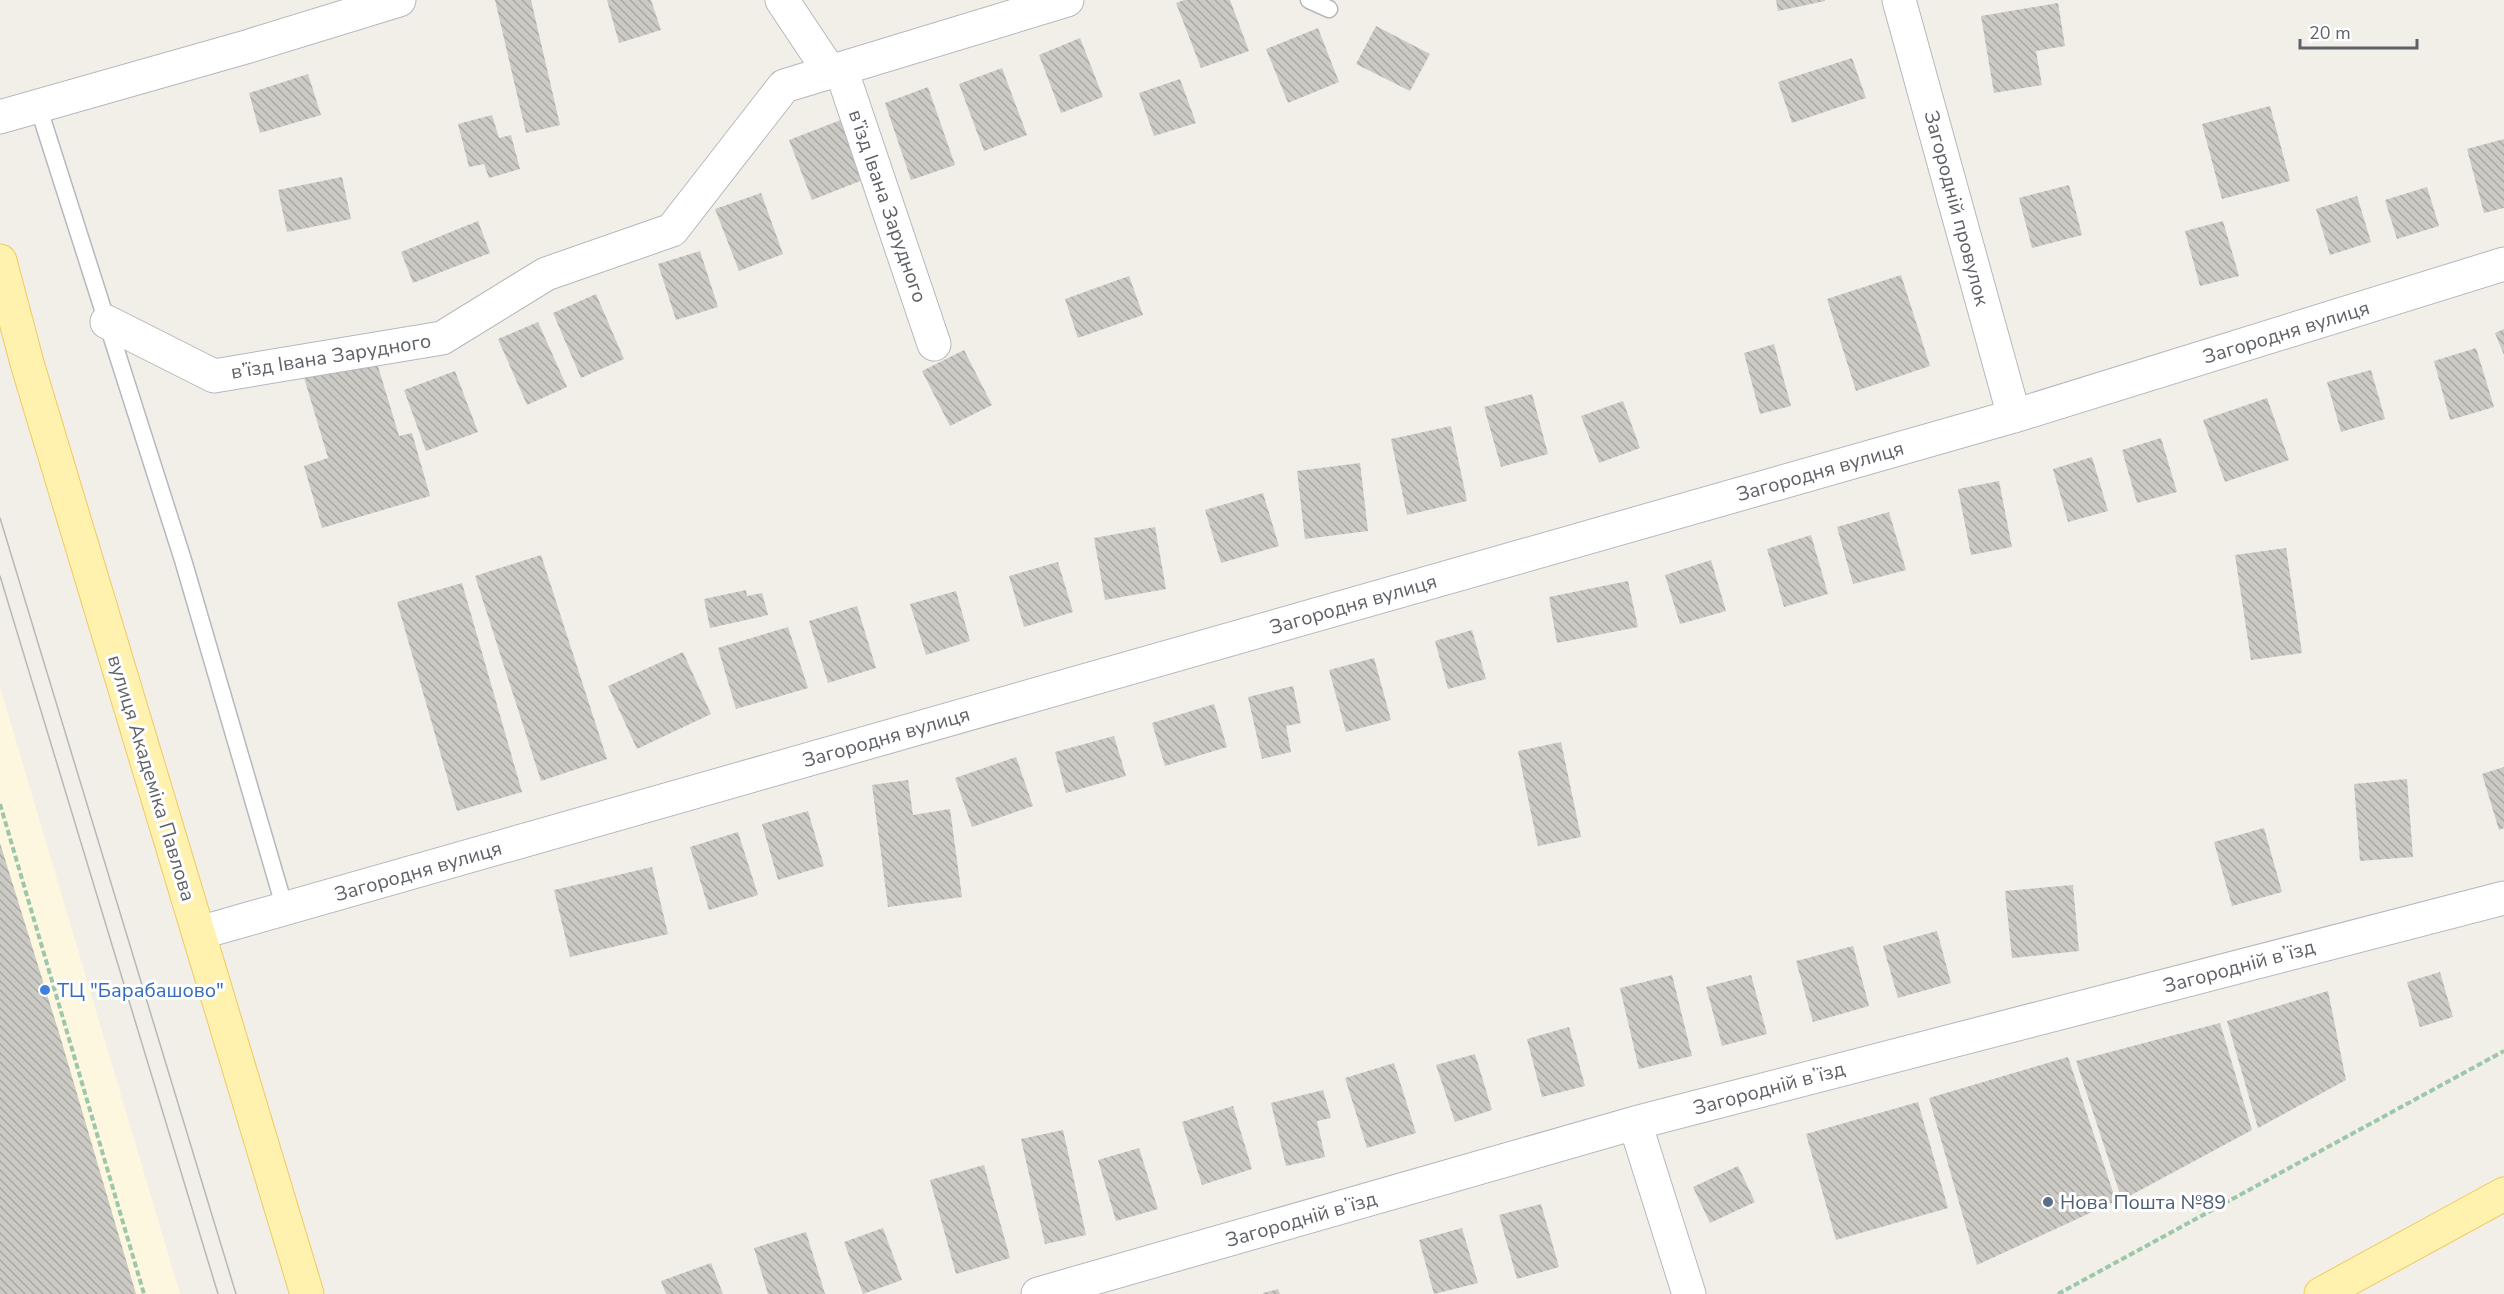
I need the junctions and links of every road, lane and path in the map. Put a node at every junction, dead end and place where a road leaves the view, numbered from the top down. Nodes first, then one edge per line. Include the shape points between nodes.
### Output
1 (399, 0) edge
2 (782, 0) edge
3 (1067, 0) edge
4 (1309, 0) edge
5 (1899, 0) edge
6 (1329, 9) dead end
7 (835, 71) junction
8 (38, 106) junction
9 (0, 117) edge
10 (0, 261) edge
11 (2504, 264) edge
12 (6, 306) edge
13 (107, 322) junction
14 (934, 344) dead end
15 (2014, 416) junction
16 (0, 804) edge
17 (2504, 897) edge
18 (285, 909) junction
19 (199, 933) junction
20 (2504, 1052) edge
21 (1635, 1123) junction
22 (2504, 1194) edge
23 (144, 1294) edge
24 (307, 1294) edge
25 (1038, 1294) edge
26 (1689, 1294) edge
27 (2058, 1294) edge
28 (2321, 1294) edge

1 - 8 street
2 - 7 street, в’їзд Івана Зарудного
3 - 7 street, в’їзд Івана Зарудного
4 - 6 lane
5 - 15 street, Загородній провулок
7 - 13 street, в’їзд Івана Зарудного via 784,86 672,230 546,274 442,338 214,376
7 - 14 street, в’їзд Івана Зарудного
8 - 9 street
8 - 13 lane
10 - 12 main road, вулиця Академіка Павлова
11 - 15 street, Загородня вулиця
12 - 19 main road, вулиця Академіка Павлова
13 - 18 lane via 183,560
15 - 18 street, Загородня вулиця
16 - 23 path
17 - 21 street, Загородній вʼїзд
18 - 19 street, Загородня вулиця
19 - 24 main road, вулиця Академіка Павлова
20 - 27 path
21 - 25 street, Загородній вʼїзд
21 - 26 street
22 - 28 main road

